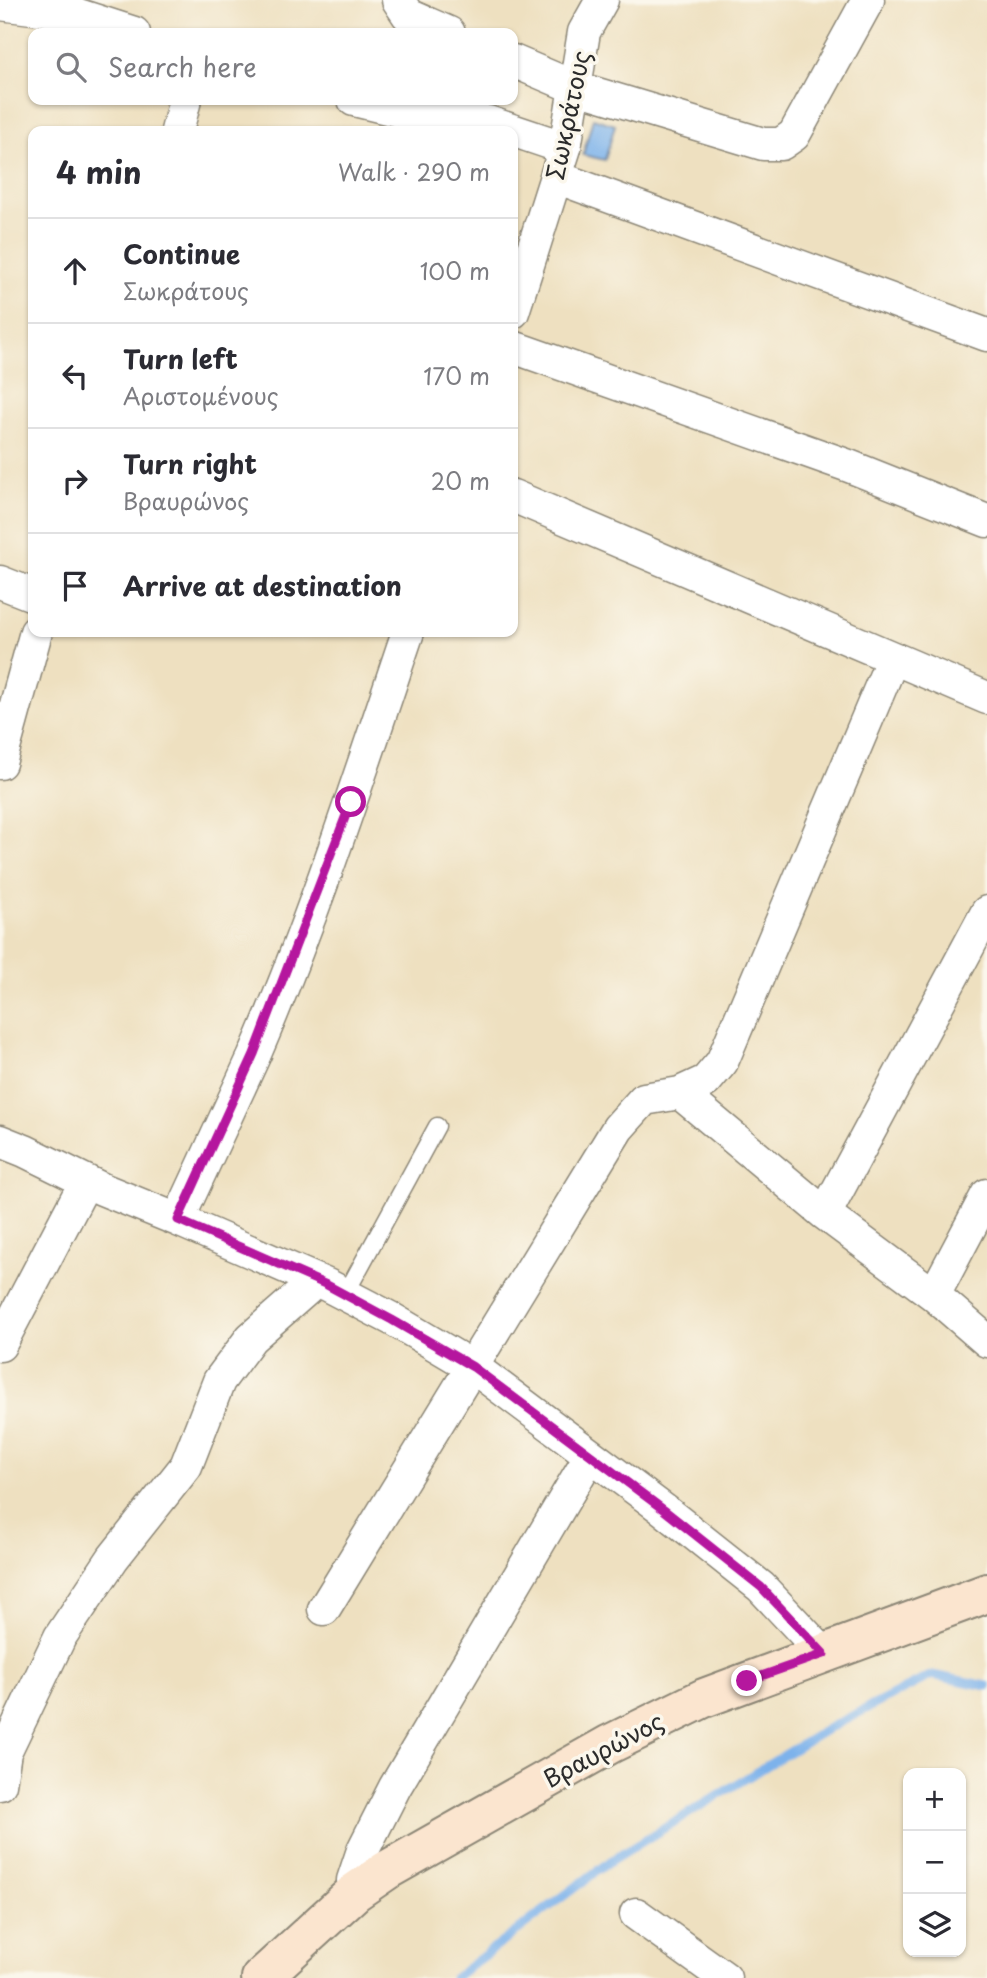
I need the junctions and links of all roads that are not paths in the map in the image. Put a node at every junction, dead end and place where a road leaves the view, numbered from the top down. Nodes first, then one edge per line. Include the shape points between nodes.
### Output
1 (398, 0) edge
2 (602, 0) edge
3 (868, 0) edge
4 (0, 4) edge
5 (118, 28) edge
6 (438, 28) edge
7 (518, 63) edge
8 (574, 87) junction
9 (184, 105) edge
10 (375, 105) edge
11 (178, 126) edge
12 (495, 126) edge
13 (518, 139) edge
14 (560, 163) junction
15 (518, 296) edge
16 (987, 335) edge
17 (518, 349) edge
18 (518, 498) edge
19 (987, 521) edge
20 (0, 582) edge
21 (28, 594) edge
22 (35, 637) edge
23 (406, 637) edge
24 (892, 658) junction
25 (987, 698) edge
26 (0, 763) edge
27 (987, 912) edge
28 (680, 1093) junction
29 (437, 1126) dead end
30 (0, 1141) edge
31 (86, 1181) junction
32 (987, 1195) edge
33 (825, 1214) junction
34 (178, 1220) junction
35 (316, 1281) junction
36 (345, 1295) junction
37 (934, 1295) junction
38 (987, 1341) edge
39 (0, 1345) edge
40 (473, 1367) junction
41 (590, 1456) junction
42 (987, 1594) edge
43 (324, 1609) dead end
44 (824, 1654) junction
45 (0, 1784) edge
46 (355, 1892) junction
47 (636, 1914) dead end
48 (261, 1978) edge
49 (725, 1978) edge

1 - 6 street via 408,15
2 - 8 street, Σωκράτους via 584,32
3 - 8 street via 794,135 781,144 763,144
4 - 5 street via 72,13
7 - 8 street
8 - 14 street, Σωκράτους
9 - 11 street
10 - 12 street
13 - 14 street
14 - 15 street, Σωκράτους
14 - 16 street
17 - 19 street via 849,466
18 - 24 street
20 - 21 street
22 - 26 street
23 - 34 street via 292,958
24 - 25 street
24 - 28 street via 722,1062 706,1081
27 - 33 street
28 - 33 street
28 - 40 street via 644,1099 618,1128
29 - 36 lane
30 - 31 street
31 - 34 street
31 - 39 street
32 - 37 street
33 - 37 street
34 - 35 street
35 - 36 street
35 - 45 street via 251,1338 219,1381 186,1466 113,1558 60,1637 5,1752
36 - 40 street
37 - 38 street
40 - 41 street
40 - 43 street
41 - 44 street via 761,1587
41 - 46 street via 395,1787 362,1850 353,1881
42 - 44 main road, Βραυρώνος
44 - 46 main road, Βραυρώνος via 725,1689 656,1720
46 - 48 main road, Βραυρώνος
47 - 49 street

